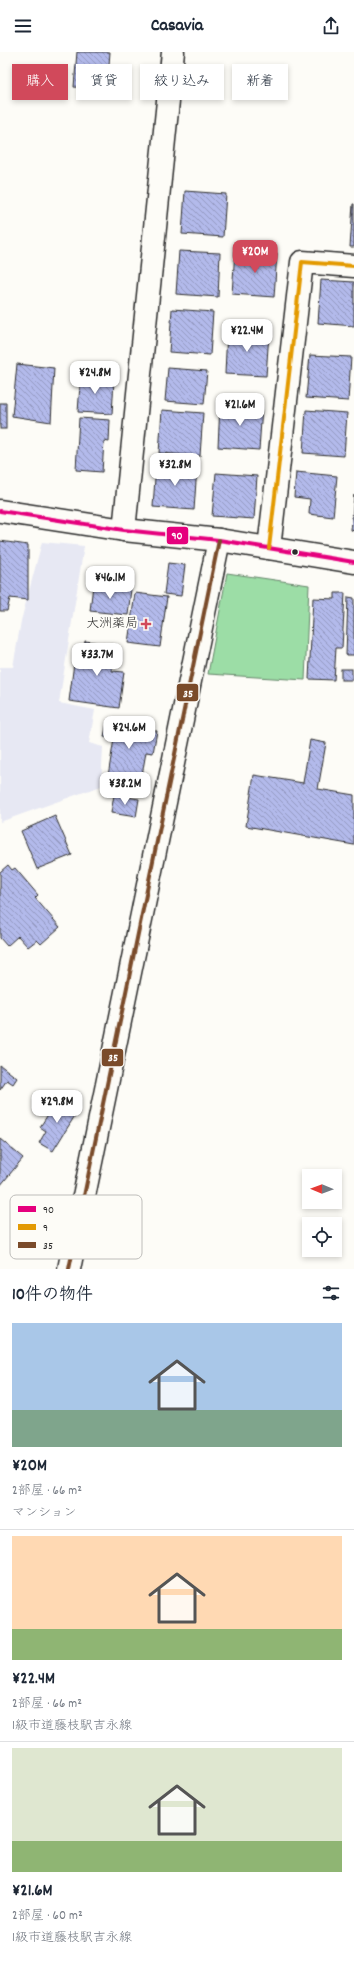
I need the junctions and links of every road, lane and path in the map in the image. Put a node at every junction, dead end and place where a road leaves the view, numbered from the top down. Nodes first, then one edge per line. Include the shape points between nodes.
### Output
1 (173, 52) edge
2 (354, 266) edge
3 (0, 511) edge
4 (124, 530) junction
5 (219, 540) junction
6 (269, 548) junction
7 (354, 562) edge
8 (84, 1195) edge
9 (71, 1259) edge
10 (69, 1269) edge

1 - 4 street
2 - 6 street via 302,262
3 - 4 street
4 - 5 street
5 - 6 street
5 - 8 street
6 - 7 street
9 - 10 street

